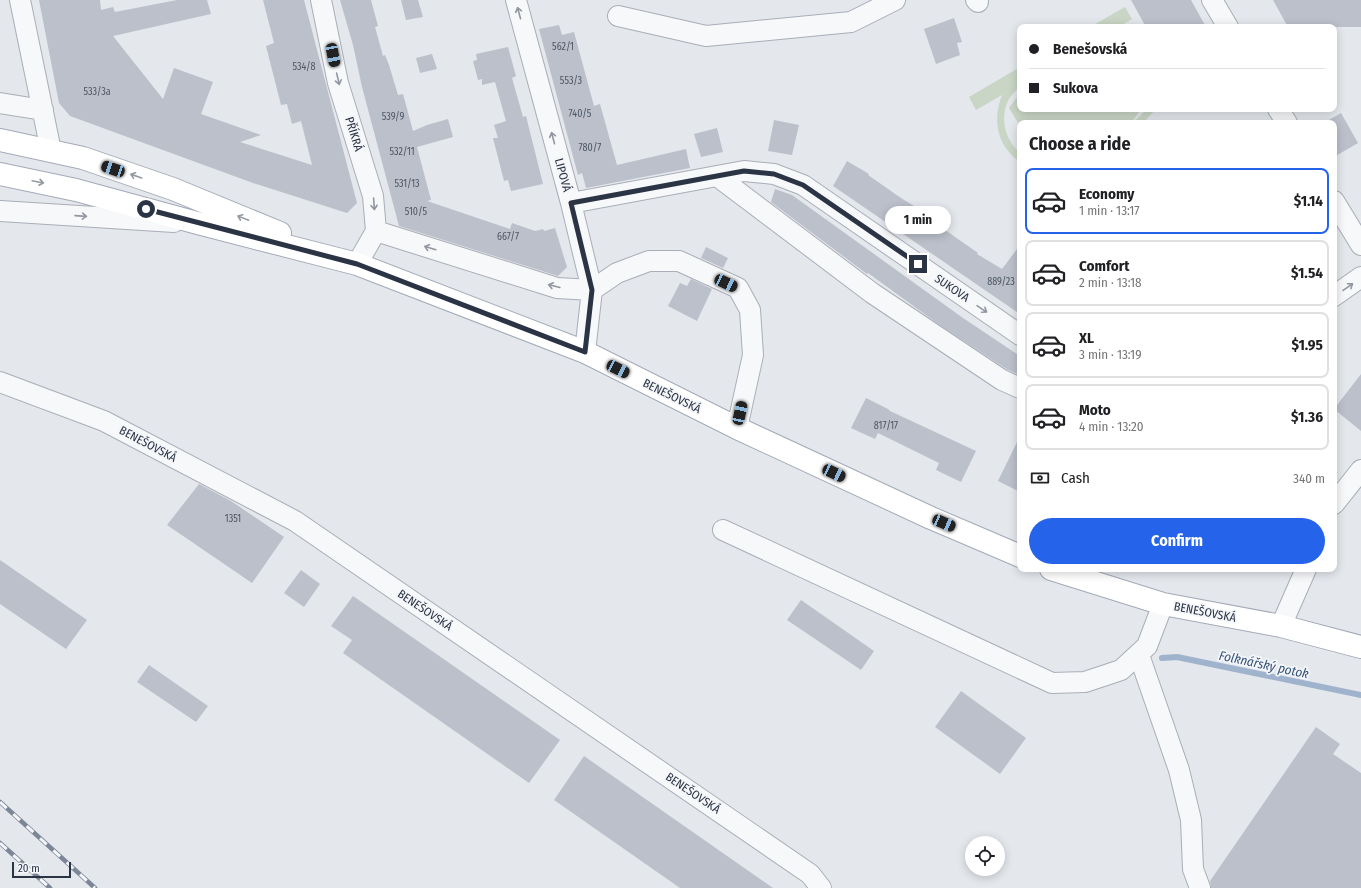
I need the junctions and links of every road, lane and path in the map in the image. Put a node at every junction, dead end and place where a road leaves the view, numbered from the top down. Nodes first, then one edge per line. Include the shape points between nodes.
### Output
1 (20, 0) edge
2 (322, 0) edge
3 (516, 0) edge
4 (896, 0) edge
5 (1212, 0) edge
6 (618, 16) dead end
7 (1226, 24) edge
8 (0, 103) edge
9 (43, 110) junction
10 (0, 140) edge
11 (51, 151) junction
12 (0, 174) edge
13 (717, 176) junction
14 (571, 203) junction
15 (1337, 206) edge
16 (0, 211) edge
17 (201, 224) junction
18 (376, 231) junction
19 (1361, 245) edge
20 (357, 264) junction
21 (1361, 277) edge
22 (592, 290) junction
23 (1337, 294) edge
24 (1017, 333) edge
25 (585, 352) junction
26 (0, 382) edge
27 (1017, 387) edge
28 (737, 428) junction
29 (1361, 470) edge
30 (1337, 495) edge
31 (723, 530) dead end
32 (1017, 555) edge
33 (1061, 572) edge
34 (1305, 572) edge
35 (1164, 604) junction
36 (1281, 626) junction
37 (1361, 647) edge
38 (1139, 655) junction
39 (822, 888) edge
40 (1200, 888) edge

1 - 9 street
2 -> 18 street, PŘÍKRÁ via 338,83 373,196
14 -> 3 street, LIPOVÁ
4 - 6 street via 851,22 706,36
5 - 7 street
8 - 9 street
9 - 11 street
10 - 11 main road
20 -> 11 main road via 173,189 82,158
12 -> 17 main road, BENEŠOVSKÁ via 76,190
13 - 14 street, SUKOVA
13 -> 24 street, SUKOVA via 744,171 774,174 803,185
13 - 27 street via 872,293 1002,380
14 - 22 street, LIPOVÁ
15 - 19 street
16 -> 17 street, BENEŠOVSKÁ
17 - 20 main road, BENEŠOVSKÁ
18 - 20 street
22 -> 18 street via 556,288
20 - 25 main road, BENEŠOVSKÁ
23 -> 21 street
22 - 25 street, LIPOVÁ
22 - 28 street via 617,273 649,261 679,261 738,288 750,310 752,355
25 - 28 main road, BENEŠOVSKÁ
26 - 39 street, BENEŠOVSKÁ via 104,421 295,521 803,869
28 - 32 main road, BENEŠOVSKÁ via 931,518
29 - 30 street
31 - 38 street via 1052,683 1085,682 1121,670
33 - 35 main road, BENEŠOVSKÁ
34 - 36 street
35 - 36 main road, BENEŠOVSKÁ
35 - 38 street via 1147,646
36 - 37 main road, BENEŠOVSKÁ
38 - 40 street via 1180,770 1191,820 1193,869

